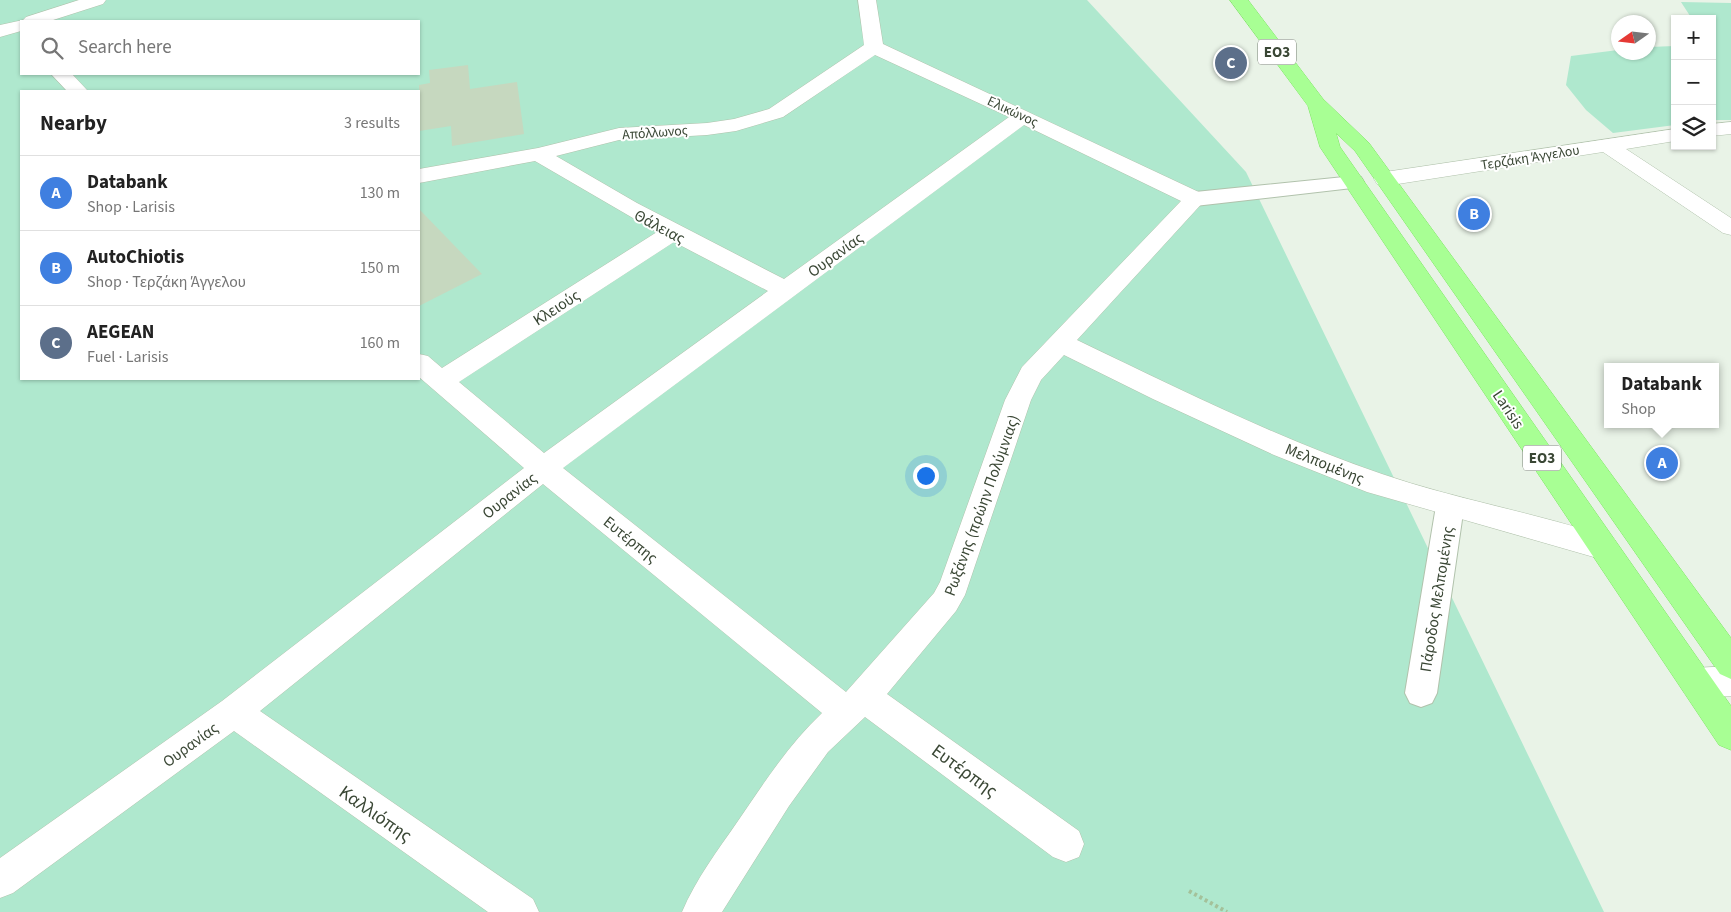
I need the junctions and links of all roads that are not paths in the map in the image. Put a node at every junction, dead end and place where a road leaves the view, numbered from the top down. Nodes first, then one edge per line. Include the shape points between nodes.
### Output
1 (97, 0) edge
2 (867, 0) edge
3 (1239, 0) edge
4 (38, 20) edge
5 (874, 47) junction
6 (62, 75) edge
7 (77, 90) edge
8 (1316, 103) junction
9 (1023, 116) junction
10 (1731, 128) edge
11 (1716, 130) edge
12 (1671, 136) edge
13 (1606, 145) junction
14 (538, 154) junction
15 (420, 176) edge
16 (1384, 179) junction
17 (1354, 182) junction
18 (1195, 199) junction
19 (1731, 228) edge
20 (672, 233) junction
21 (786, 290) junction
22 (1059, 342) junction
23 (420, 364) edge
24 (440, 382) junction
25 (544, 468) junction
26 (1450, 506) junction
27 (1604, 548) junction
28 (1731, 664) edge
29 (1731, 681) edge
30 (1696, 683) junction
31 (1421, 693) dead end
32 (855, 704) junction
33 (234, 712) junction
34 (1731, 734) edge
35 (1066, 844) dead end
36 (0, 880) edge
37 (520, 912) edge
38 (701, 912) edge

1 - 4 street
2 - 5 street
3 - 8 main road, Larisis / ΕΟ3
5 - 9 street, Ελικώνος
5 - 14 street, Απόλλωνος via 776,113 759,120 707,129 620,134
6 - 7 street
8 - 16 main road, Larisis / ΕΟ3 via 1362,147
8 - 17 main road, Larisis / ΕΟ3 via 1330,147
9 - 18 street, Ελικώνος
9 - 21 street, Ουρανίας
10 - 11 street
12 - 13 street, Τερζάκη Άγγελου
13 - 16 street, Τερζάκη Άγγελου
13 - 19 street
14 - 15 street, Απόλλωνος
14 - 20 street, Θάλειας
16 - 28 main road, Larisis / ΕΟ3
17 - 18 street
17 - 27 main road, Larisis / ΕΟ3
18 - 22 street, Ρωξάνης (πρώην Πολύμνιας)
20 - 21 street, Θάλειας
20 - 24 street, Κλειούς
21 - 25 street, Ουρανίας
22 - 26 street, Μελπομένης via 1284,447 1377,484
22 - 32 street, Ρωξάνης (πρώην Πολύμνιας) via 1031,374 1018,400 954,586 945,602
23 - 24 street, Ευτέρπης
24 - 25 street, Ευτέρπης
25 - 32 street, Ευτέρπης
25 - 33 street, Ουρανίας
26 - 27 street, Μελπομένης
26 - 31 street, Πάροδος Μελπομένης
27 - 30 main road, Larisis / ΕΟ3
29 - 30 street
30 - 34 main road, Larisis / ΕΟ3
32 - 35 street, Ευτέρπης
32 - 38 street, Ρωξάνης (πρώην Πολύμνιας) via 816,741 777,794
33 - 36 street, Ουρανίας
33 - 37 street, Καλλιόπης

